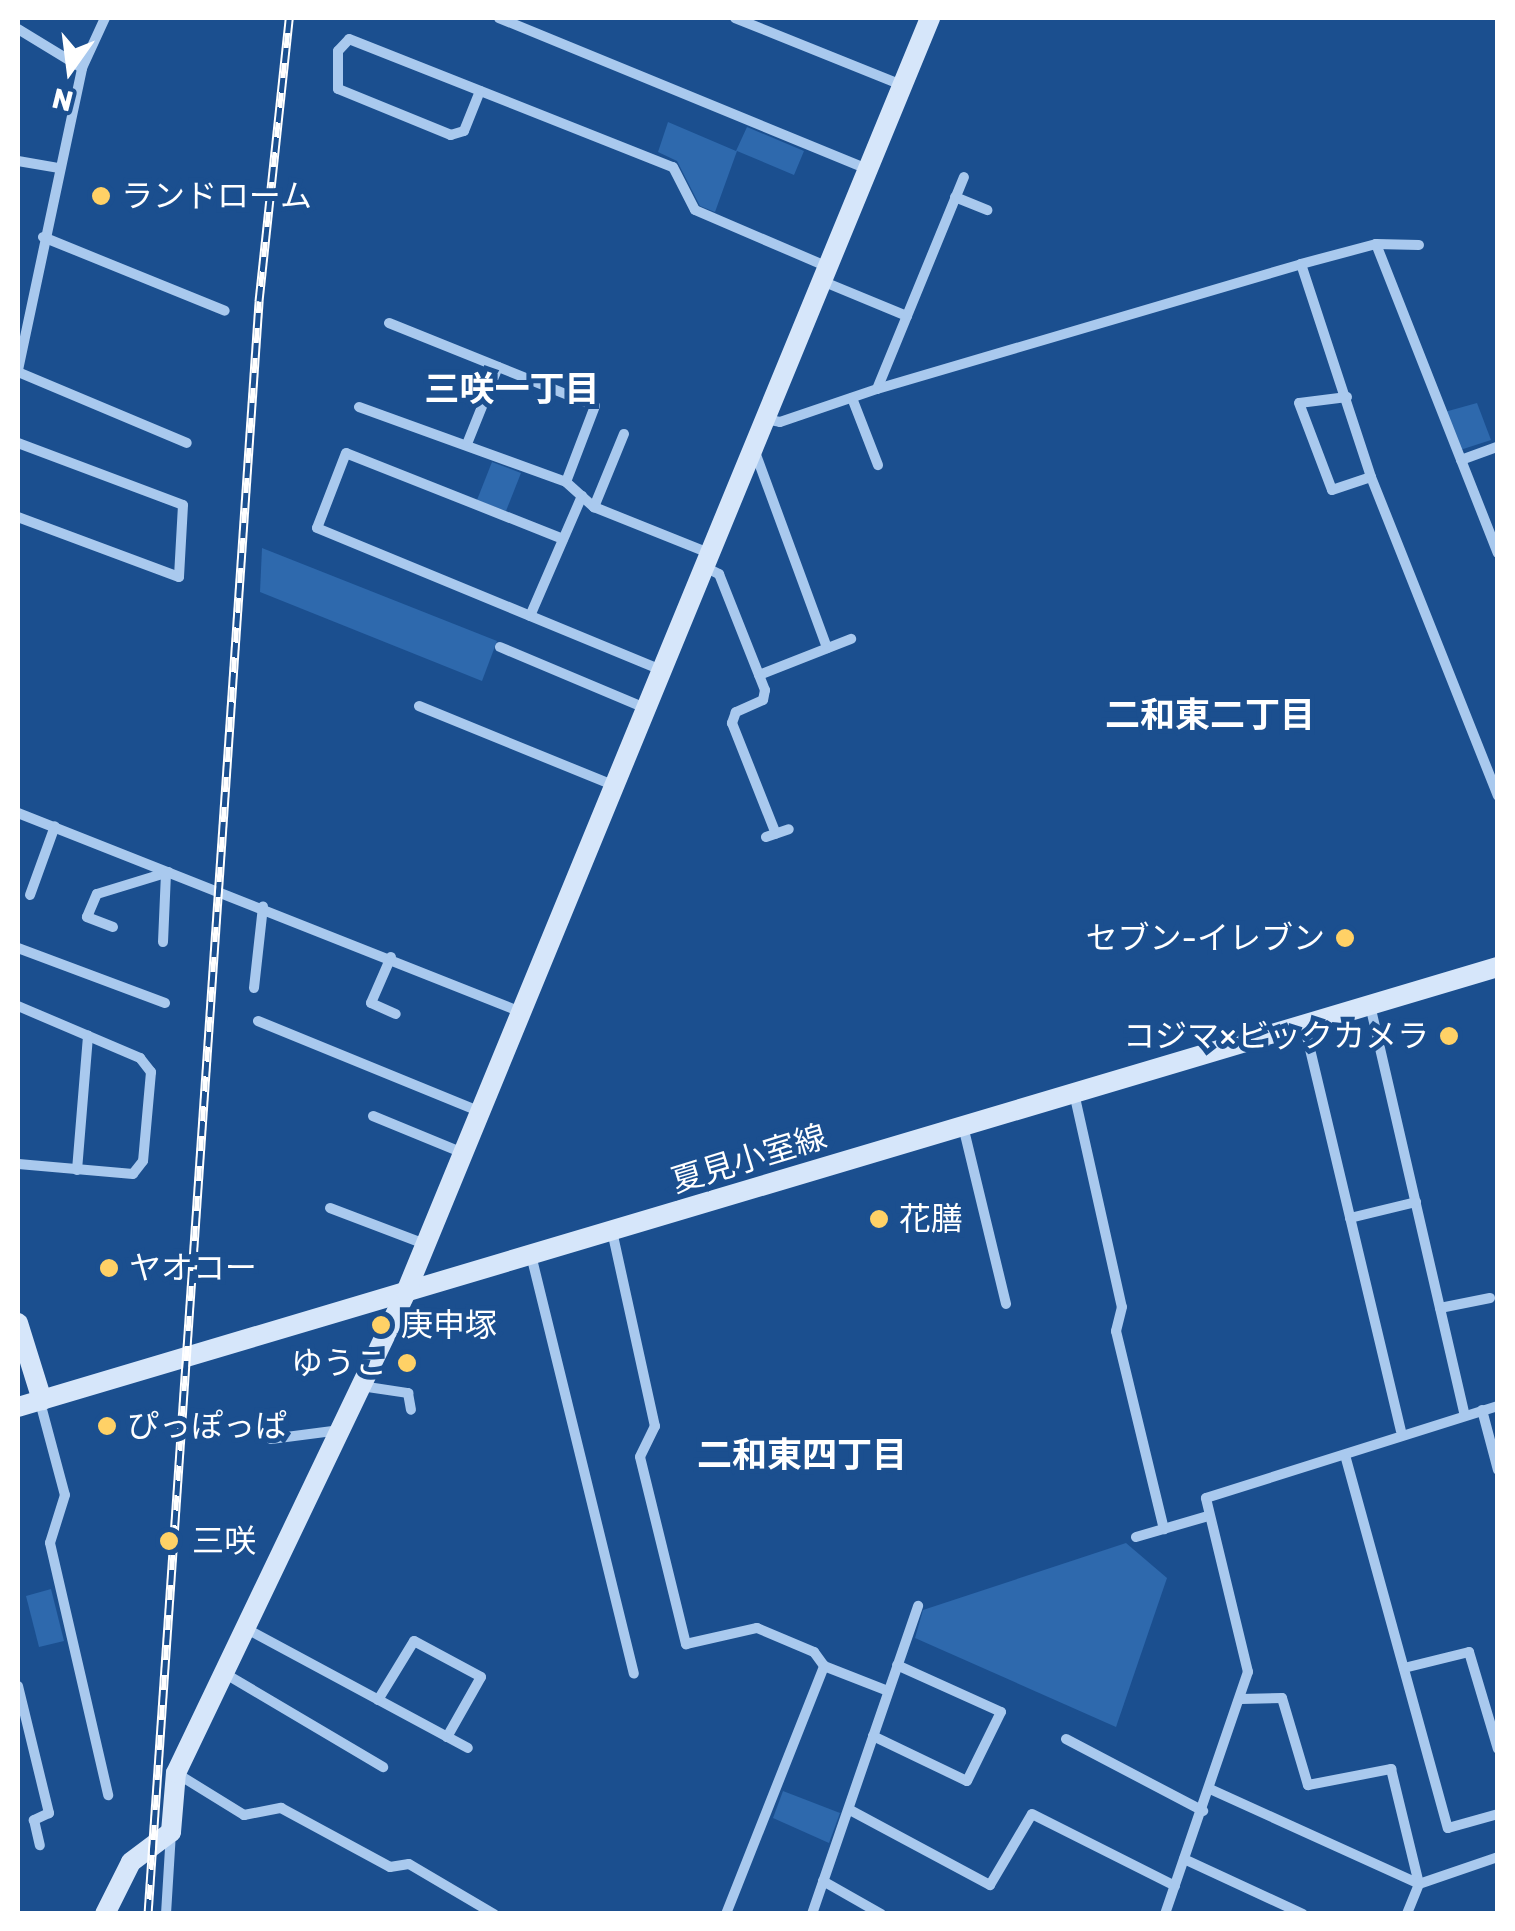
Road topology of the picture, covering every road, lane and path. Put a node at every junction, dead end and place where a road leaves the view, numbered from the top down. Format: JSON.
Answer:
{"nodes":[{"id":1,"x":104,"y":18,"type":"edge"},
{"id":2,"x":498,"y":18,"type":"edge"},
{"id":3,"x":734,"y":18,"type":"edge"},
{"id":4,"x":930,"y":18,"type":"edge"},
{"id":5,"x":18,"y":28,"type":"edge"},
{"id":6,"x":82,"y":68,"type":"junction"},
{"id":7,"x":902,"y":85,"type":"junction"},
{"id":8,"x":480,"y":91,"type":"junction"},
{"id":9,"x":18,"y":160,"type":"edge"},
{"id":10,"x":59,"y":168,"type":"junction"},
{"id":11,"x":868,"y":169,"type":"junction"},
{"id":12,"x":964,"y":176,"type":"dead end"},
{"id":13,"x":956,"y":198,"type":"junction"},
{"id":14,"x":988,"y":210,"type":"dead end"},
{"id":15,"x":43,"y":237,"type":"junction"},
{"id":16,"x":1376,"y":244,"type":"junction"},
{"id":17,"x":1419,"y":245,"type":"dead end"},
{"id":18,"x":1301,"y":264,"type":"junction"},
{"id":19,"x":825,"y":274,"type":"junction"},
{"id":20,"x":226,"y":310,"type":"dead end"},
{"id":21,"x":907,"y":316,"type":"junction"},
{"id":22,"x":22,"y":318,"type":"edge"},
{"id":23,"x":389,"y":323,"type":"dead end"},
{"id":24,"x":498,"y":367,"type":"junction"},
{"id":25,"x":18,"y":371,"type":"edge"},
{"id":26,"x":877,"y":390,"type":"junction"},
{"id":27,"x":1346,"y":397,"type":"junction"},
{"id":28,"x":852,"y":398,"type":"junction"},
{"id":29,"x":359,"y":407,"type":"dead end"},
{"id":30,"x":766,"y":418,"type":"junction"},
{"id":31,"x":624,"y":434,"type":"dead end"},
{"id":32,"x":188,"y":443,"type":"dead end"},
{"id":33,"x":18,"y":444,"type":"edge"},
{"id":34,"x":467,"y":444,"type":"junction"},
{"id":35,"x":1497,"y":447,"type":"edge"},
{"id":36,"x":754,"y":448,"type":"junction"},
{"id":37,"x":1461,"y":460,"type":"junction"},
{"id":38,"x":878,"y":466,"type":"dead end"},
{"id":39,"x":1371,"y":477,"type":"junction"},
{"id":40,"x":566,"y":482,"type":"junction"},
{"id":41,"x":582,"y":496,"type":"junction"},
{"id":42,"x":594,"y":508,"type":"junction"},
{"id":43,"x":18,"y":518,"type":"edge"},
{"id":44,"x":563,"y":539,"type":"junction"},
{"id":45,"x":1498,"y":553,"type":"edge"},
{"id":46,"x":707,"y":560,"type":"junction"},
{"id":47,"x":530,"y":616,"type":"junction"},
{"id":48,"x":851,"y":639,"type":"dead end"},
{"id":49,"x":500,"y":647,"type":"dead end"},
{"id":50,"x":827,"y":648,"type":"junction"},
{"id":51,"x":662,"y":670,"type":"junction"},
{"id":52,"x":759,"y":674,"type":"junction"},
{"id":53,"x":419,"y":706,"type":"dead end"},
{"id":54,"x":646,"y":708,"type":"junction"},
{"id":55,"x":614,"y":786,"type":"junction"},
{"id":56,"x":1498,"y":796,"type":"edge"},
{"id":57,"x":18,"y":813,"type":"edge"},
{"id":58,"x":54,"y":826,"type":"junction"},
{"id":59,"x":790,"y":830,"type":"dead end"},
{"id":60,"x":169,"y":872,"type":"junction"},
{"id":61,"x":30,"y":895,"type":"dead end"},
{"id":62,"x":263,"y":906,"type":"junction"},
{"id":63,"x":112,"y":927,"type":"dead end"},
{"id":64,"x":162,"y":942,"type":"dead end"},
{"id":65,"x":18,"y":948,"type":"edge"},
{"id":66,"x":391,"y":958,"type":"junction"},
{"id":67,"x":1498,"y":966,"type":"edge"},
{"id":68,"x":254,"y":988,"type":"dead end"},
{"id":69,"x":165,"y":1003,"type":"dead end"},
{"id":70,"x":1370,"y":1005,"type":"junction"},
{"id":71,"x":18,"y":1006,"type":"edge"},
{"id":72,"x":521,"y":1012,"type":"junction"},
{"id":73,"x":396,"y":1014,"type":"dead end"},
{"id":74,"x":258,"y":1021,"type":"dead end"},
{"id":75,"x":1304,"y":1024,"type":"junction"},
{"id":76,"x":88,"y":1035,"type":"junction"},
{"id":77,"x":1074,"y":1093,"type":"junction"},
{"id":78,"x":480,"y":1112,"type":"junction"},
{"id":79,"x":373,"y":1116,"type":"dead end"},
{"id":80,"x":963,"y":1126,"type":"junction"},
{"id":81,"x":463,"y":1153,"type":"junction"},
{"id":82,"x":18,"y":1164,"type":"edge"},
{"id":83,"x":77,"y":1170,"type":"junction"},
{"id":84,"x":1416,"y":1202,"type":"junction"},
{"id":85,"x":330,"y":1208,"type":"dead end"},
{"id":86,"x":1350,"y":1218,"type":"junction"},
{"id":87,"x":612,"y":1231,"type":"junction"},
{"id":88,"x":426,"y":1245,"type":"junction"},
{"id":89,"x":531,"y":1255,"type":"junction"},
{"id":90,"x":406,"y":1292,"type":"junction"},
{"id":91,"x":1490,"y":1298,"type":"dead end"},
{"id":92,"x":1006,"y":1304,"type":"dead end"},
{"id":93,"x":1440,"y":1308,"type":"junction"},
{"id":94,"x":18,"y":1322,"type":"edge"},
{"id":95,"x":361,"y":1386,"type":"junction"},
{"id":96,"x":41,"y":1400,"type":"junction"},
{"id":97,"x":1498,"y":1406,"type":"edge"},
{"id":98,"x":18,"y":1407,"type":"edge"},
{"id":99,"x":412,"y":1410,"type":"dead end"},
{"id":100,"x":1482,"y":1410,"type":"junction"},
{"id":101,"x":1465,"y":1415,"type":"junction"},
{"id":102,"x":340,"y":1430,"type":"junction"},
{"id":103,"x":1401,"y":1431,"type":"junction"},
{"id":104,"x":271,"y":1439,"type":"dead end"},
{"id":105,"x":1345,"y":1455,"type":"junction"},
{"id":106,"x":1498,"y":1470,"type":"edge"},
{"id":107,"x":1206,"y":1517,"type":"junction"},
{"id":108,"x":1164,"y":1529,"type":"junction"},
{"id":109,"x":1136,"y":1537,"type":"dead end"},
{"id":110,"x":918,"y":1606,"type":"dead end"},
{"id":111,"x":245,"y":1628,"type":"junction"},
{"id":112,"x":897,"y":1665,"type":"junction"},
{"id":113,"x":824,"y":1666,"type":"junction"},
{"id":114,"x":1404,"y":1668,"type":"junction"},
{"id":115,"x":224,"y":1673,"type":"junction"},
{"id":116,"x":634,"y":1673,"type":"dead end"},
{"id":117,"x":18,"y":1686,"type":"edge"},
{"id":118,"x":888,"y":1690,"type":"junction"},
{"id":119,"x":1241,"y":1698,"type":"junction"},
{"id":120,"x":378,"y":1700,"type":"junction"},
{"id":121,"x":874,"y":1736,"type":"junction"},
{"id":122,"x":447,"y":1737,"type":"junction"},
{"id":123,"x":1066,"y":1739,"type":"dead end"},
{"id":124,"x":468,"y":1748,"type":"dead end"},
{"id":125,"x":1498,"y":1749,"type":"edge"},
{"id":126,"x":383,"y":1767,"type":"dead end"},
{"id":127,"x":176,"y":1772,"type":"junction"},
{"id":128,"x":1210,"y":1789,"type":"junction"},
{"id":129,"x":108,"y":1795,"type":"dead end"},
{"id":130,"x":850,"y":1810,"type":"junction"},
{"id":131,"x":1202,"y":1811,"type":"junction"},
{"id":132,"x":1498,"y":1814,"type":"edge"},
{"id":133,"x":171,"y":1832,"type":"junction"},
{"id":134,"x":40,"y":1845,"type":"dead end"},
{"id":135,"x":1498,"y":1857,"type":"edge"},
{"id":136,"x":1184,"y":1859,"type":"junction"},
{"id":137,"x":823,"y":1881,"type":"junction"},
{"id":138,"x":1419,"y":1884,"type":"junction"},
{"id":139,"x":1175,"y":1886,"type":"junction"},
{"id":140,"x":106,"y":1914,"type":"edge"},
{"id":141,"x":166,"y":1914,"type":"edge"},
{"id":142,"x":494,"y":1914,"type":"edge"},
{"id":143,"x":726,"y":1914,"type":"edge"},
{"id":144,"x":812,"y":1914,"type":"edge"},
{"id":145,"x":881,"y":1914,"type":"edge"},
{"id":146,"x":1165,"y":1914,"type":"edge"},
{"id":147,"x":1303,"y":1914,"type":"edge"},
{"id":148,"x":1407,"y":1914,"type":"edge"}],
"edges":[{"from":1,"to":6,"type":"street"},
{"from":2,"to":11,"type":"street"},
{"from":3,"to":7,"type":"street"},
{"from":4,"to":7,"type":"street"},
{"from":5,"to":6,"type":"street"},
{"from":6,"to":10,"type":"street"},
{"from":7,"to":11,"type":"street"},
{"from":8,"to":8,"type":"street"},
{"from":8,"to":19,"type":"street"},
{"from":9,"to":10,"type":"street"},
{"from":10,"to":15,"type":"street"},
{"from":11,"to":19,"type":"street"},
{"from":12,"to":13,"type":"street"},
{"from":13,"to":14,"type":"street"},
{"from":13,"to":21,"type":"street"},
{"from":15,"to":20,"type":"street"},
{"from":15,"to":22,"type":"street"},
{"from":16,"to":17,"type":"street"},
{"from":16,"to":18,"type":"street"},
{"from":16,"to":37,"type":"street"},
{"from":18,"to":26,"type":"street"},
{"from":18,"to":27,"type":"street"},
{"from":19,"to":21,"type":"street"},
{"from":19,"to":30,"type":"street"},
{"from":21,"to":26,"type":"street"},
{"from":22,"to":25,"type":"street"},
{"from":23,"to":24,"type":"street"},
{"from":24,"to":34,"type":"street"},
{"from":24,"to":40,"type":"street"},
{"from":25,"to":32,"type":"street"},
{"from":26,"to":28,"type":"street"},
{"from":27,"to":39,"type":"street"},
{"from":27,"to":39,"type":"street"},
{"from":28,"to":30,"type":"street"},
{"from":28,"to":38,"type":"street"},
{"from":29,"to":34,"type":"street"},
{"from":30,"to":36,"type":"street"},
{"from":31,"to":42,"type":"street"},
{"from":33,"to":43,"type":"street"},
{"from":34,"to":40,"type":"street"},
{"from":35,"to":37,"type":"street"},
{"from":36,"to":46,"type":"street"},
{"from":36,"to":50,"type":"street"},
{"from":37,"to":45,"type":"street"},
{"from":39,"to":56,"type":"street"},
{"from":40,"to":41,"type":"street"},
{"from":41,"to":42,"type":"street"},
{"from":41,"to":44,"type":"street"},
{"from":42,"to":46,"type":"street"},
{"from":44,"to":47,"type":"street"},
{"from":44,"to":47,"type":"street"},
{"from":46,"to":51,"type":"street"},
{"from":46,"to":52,"type":"street"},
{"from":47,"to":51,"type":"street"},
{"from":48,"to":50,"type":"street"},
{"from":49,"to":54,"type":"street"},
{"from":50,"to":52,"type":"street"},
{"from":51,"to":54,"type":"street"},
{"from":52,"to":59,"type":"street"},
{"from":53,"to":55,"type":"street"},
{"from":54,"to":55,"type":"street"},
{"from":55,"to":72,"type":"street"},
{"from":57,"to":58,"type":"street"},
{"from":58,"to":60,"type":"street"},
{"from":58,"to":61,"type":"street"},
{"from":60,"to":62,"type":"street"},
{"from":60,"to":63,"type":"street"},
{"from":60,"to":64,"type":"street"},
{"from":62,"to":66,"type":"street"},
{"from":62,"to":68,"type":"street"},
{"from":65,"to":69,"type":"street"},
{"from":66,"to":72,"type":"street"},
{"from":66,"to":73,"type":"street"},
{"from":67,"to":70,"type":"street","name":"夏見小室線"},
{"from":70,"to":75,"type":"street","name":"夏見小室線"},
{"from":70,"to":84,"type":"street"},
{"from":71,"to":76,"type":"street"},
{"from":72,"to":78,"type":"street"},
{"from":74,"to":78,"type":"street"},
{"from":75,"to":77,"type":"street","name":"夏見小室線"},
{"from":75,"to":86,"type":"street"},
{"from":76,"to":83,"type":"street"},
{"from":76,"to":83,"type":"street"},
{"from":77,"to":80,"type":"street","name":"夏見小室線"},
{"from":77,"to":108,"type":"street"},
{"from":78,"to":81,"type":"street"},
{"from":79,"to":81,"type":"street"},
{"from":80,"to":87,"type":"street","name":"夏見小室線"},
{"from":80,"to":92,"type":"street"},
{"from":81,"to":88,"type":"street"},
{"from":82,"to":83,"type":"street"},
{"from":84,"to":86,"type":"street"},
{"from":84,"to":93,"type":"street"},
{"from":85,"to":88,"type":"street"},
{"from":86,"to":103,"type":"street"},
{"from":87,"to":89,"type":"street","name":"夏見小室線"},
{"from":87,"to":113,"type":"street"},
{"from":88,"to":90,"type":"street"},
{"from":89,"to":90,"type":"street","name":"夏見小室線"},
{"from":89,"to":116,"type":"street"},
{"from":90,"to":95,"type":"street"},
{"from":90,"to":96,"type":"street","name":"夏見小室線"},
{"from":91,"to":93,"type":"street"},
{"from":93,"to":101,"type":"street"},
{"from":94,"to":96,"type":"street"},
{"from":95,"to":99,"type":"street"},
{"from":95,"to":102,"type":"street"},
{"from":96,"to":98,"type":"street","name":"夏見小室線"},
{"from":96,"to":129,"type":"street"},
{"from":97,"to":100,"type":"street"},
{"from":100,"to":101,"type":"street"},
{"from":100,"to":106,"type":"street"},
{"from":101,"to":103,"type":"street"},
{"from":102,"to":104,"type":"street"},
{"from":102,"to":111,"type":"street"},
{"from":103,"to":105,"type":"street"},
{"from":105,"to":107,"type":"street"},
{"from":105,"to":114,"type":"street"},
{"from":107,"to":108,"type":"street"},
{"from":107,"to":119,"type":"street"},
{"from":108,"to":109,"type":"street"},
{"from":110,"to":112,"type":"street"},
{"from":111,"to":115,"type":"street"},
{"from":111,"to":120,"type":"street"},
{"from":112,"to":118,"type":"street"},
{"from":112,"to":121,"type":"street"},
{"from":113,"to":118,"type":"street"},
{"from":113,"to":143,"type":"street"},
{"from":114,"to":125,"type":"street"},
{"from":114,"to":132,"type":"street"},
{"from":115,"to":126,"type":"street"},
{"from":115,"to":127,"type":"street"},
{"from":117,"to":134,"type":"street"},
{"from":118,"to":121,"type":"street"},
{"from":119,"to":128,"type":"street"},
{"from":119,"to":138,"type":"street"},
{"from":120,"to":122,"type":"street"},
{"from":120,"to":122,"type":"street"},
{"from":121,"to":130,"type":"street"},
{"from":122,"to":124,"type":"street"},
{"from":123,"to":131,"type":"street"},
{"from":127,"to":133,"type":"street"},
{"from":127,"to":142,"type":"street"},
{"from":128,"to":131,"type":"street"},
{"from":128,"to":138,"type":"street"},
{"from":130,"to":137,"type":"street"},
{"from":130,"to":139,"type":"street"},
{"from":131,"to":136,"type":"street"},
{"from":133,"to":140,"type":"street"},
{"from":133,"to":141,"type":"street"},
{"from":135,"to":138,"type":"street"},
{"from":136,"to":139,"type":"street"},
{"from":136,"to":147,"type":"street"},
{"from":137,"to":144,"type":"street"},
{"from":137,"to":145,"type":"street"},
{"from":138,"to":148,"type":"street"},
{"from":139,"to":146,"type":"street"}]}
